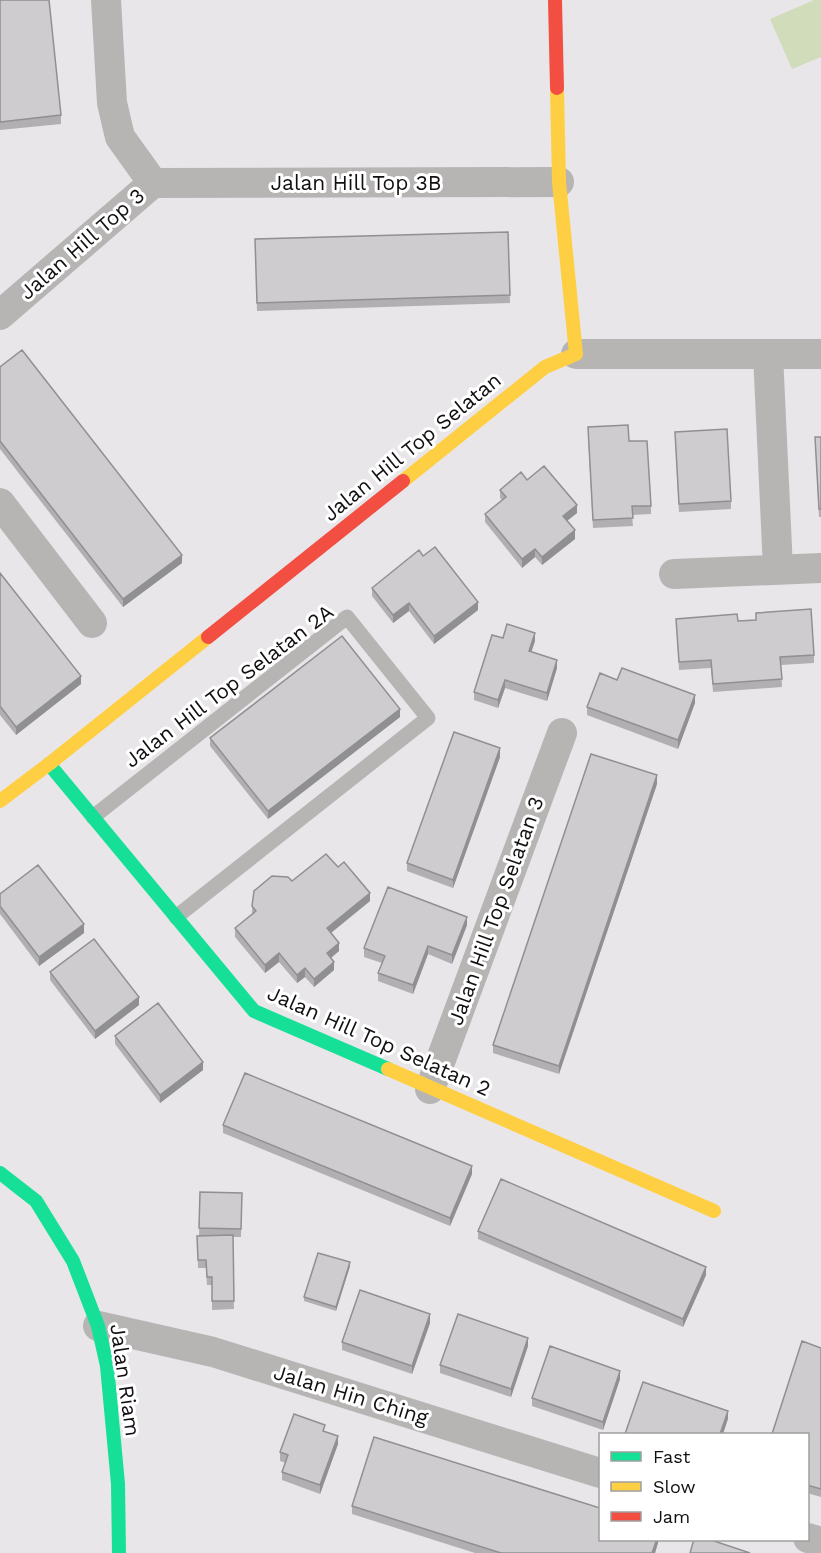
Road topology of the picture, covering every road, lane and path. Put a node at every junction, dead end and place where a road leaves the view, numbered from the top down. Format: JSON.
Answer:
{"nodes":[{"id":1,"x":106,"y":0,"type":"edge"},
{"id":2,"x":555,"y":0,"type":"edge"},
{"id":3,"x":559,"y":182,"type":"junction"},
{"id":4,"x":153,"y":183,"type":"junction"},
{"id":5,"x":0,"y":315,"type":"edge"},
{"id":6,"x":576,"y":354,"type":"junction"},
{"id":7,"x":768,"y":354,"type":"junction"},
{"id":8,"x":821,"y":354,"type":"edge"},
{"id":9,"x":0,"y":503,"type":"edge"},
{"id":10,"x":821,"y":568,"type":"edge"},
{"id":11,"x":778,"y":569,"type":"junction"},
{"id":12,"x":674,"y":574,"type":"dead end"},
{"id":13,"x":92,"y":623,"type":"dead end"},
{"id":14,"x":562,"y":733,"type":"dead end"},
{"id":15,"x":49,"y":764,"type":"junction"},
{"id":16,"x":0,"y":801,"type":"edge"},
{"id":17,"x":93,"y":817,"type":"junction"},
{"id":18,"x":176,"y":917,"type":"junction"},
{"id":19,"x":430,"y":1089,"type":"junction"},
{"id":20,"x":0,"y":1173,"type":"edge"},
{"id":21,"x":714,"y":1211,"type":"dead end"},
{"id":22,"x":98,"y":1326,"type":"junction"},
{"id":23,"x":599,"y":1473,"type":"edge"},
{"id":24,"x":119,"y":1553,"type":"edge"}],
"edges":[{"from":1,"to":4,"type":"street","name":"Jalan Hill Top 3"},
{"from":2,"to":3,"type":"street"},
{"from":3,"to":4,"type":"street","name":"Jalan Hill Top 3B"},
{"from":3,"to":6,"type":"street"},
{"from":4,"to":5,"type":"street","name":"Jalan Hill Top 3"},
{"from":6,"to":7,"type":"street"},
{"from":6,"to":15,"type":"street","name":"Jalan Hill Top Selatan"},
{"from":7,"to":8,"type":"street"},
{"from":7,"to":11,"type":"street"},
{"from":9,"to":13,"type":"street"},
{"from":10,"to":11,"type":"street"},
{"from":11,"to":12,"type":"street"},
{"from":14,"to":19,"type":"street","name":"Jalan Hill Top Selatan 3"},
{"from":15,"to":16,"type":"street","name":"Jalan Hill Top Selatan"},
{"from":15,"to":17,"type":"street","name":"Jalan Hill Top Selatan 2"},
{"from":17,"to":18,"type":"street","name":"Jalan Hill Top Selatan 2"},
{"from":17,"to":18,"type":"lane","name":"Jalan Hill Top Selatan 2A"},
{"from":18,"to":19,"type":"street","name":"Jalan Hill Top Selatan 2"},
{"from":19,"to":21,"type":"street","name":"Jalan Hill Top Selatan 2"},
{"from":20,"to":22,"type":"street","name":"Jalan Riam"},
{"from":22,"to":23,"type":"street","name":"Jalan Hin Ching"},
{"from":22,"to":24,"type":"street","name":"Jalan Riam"}]}
